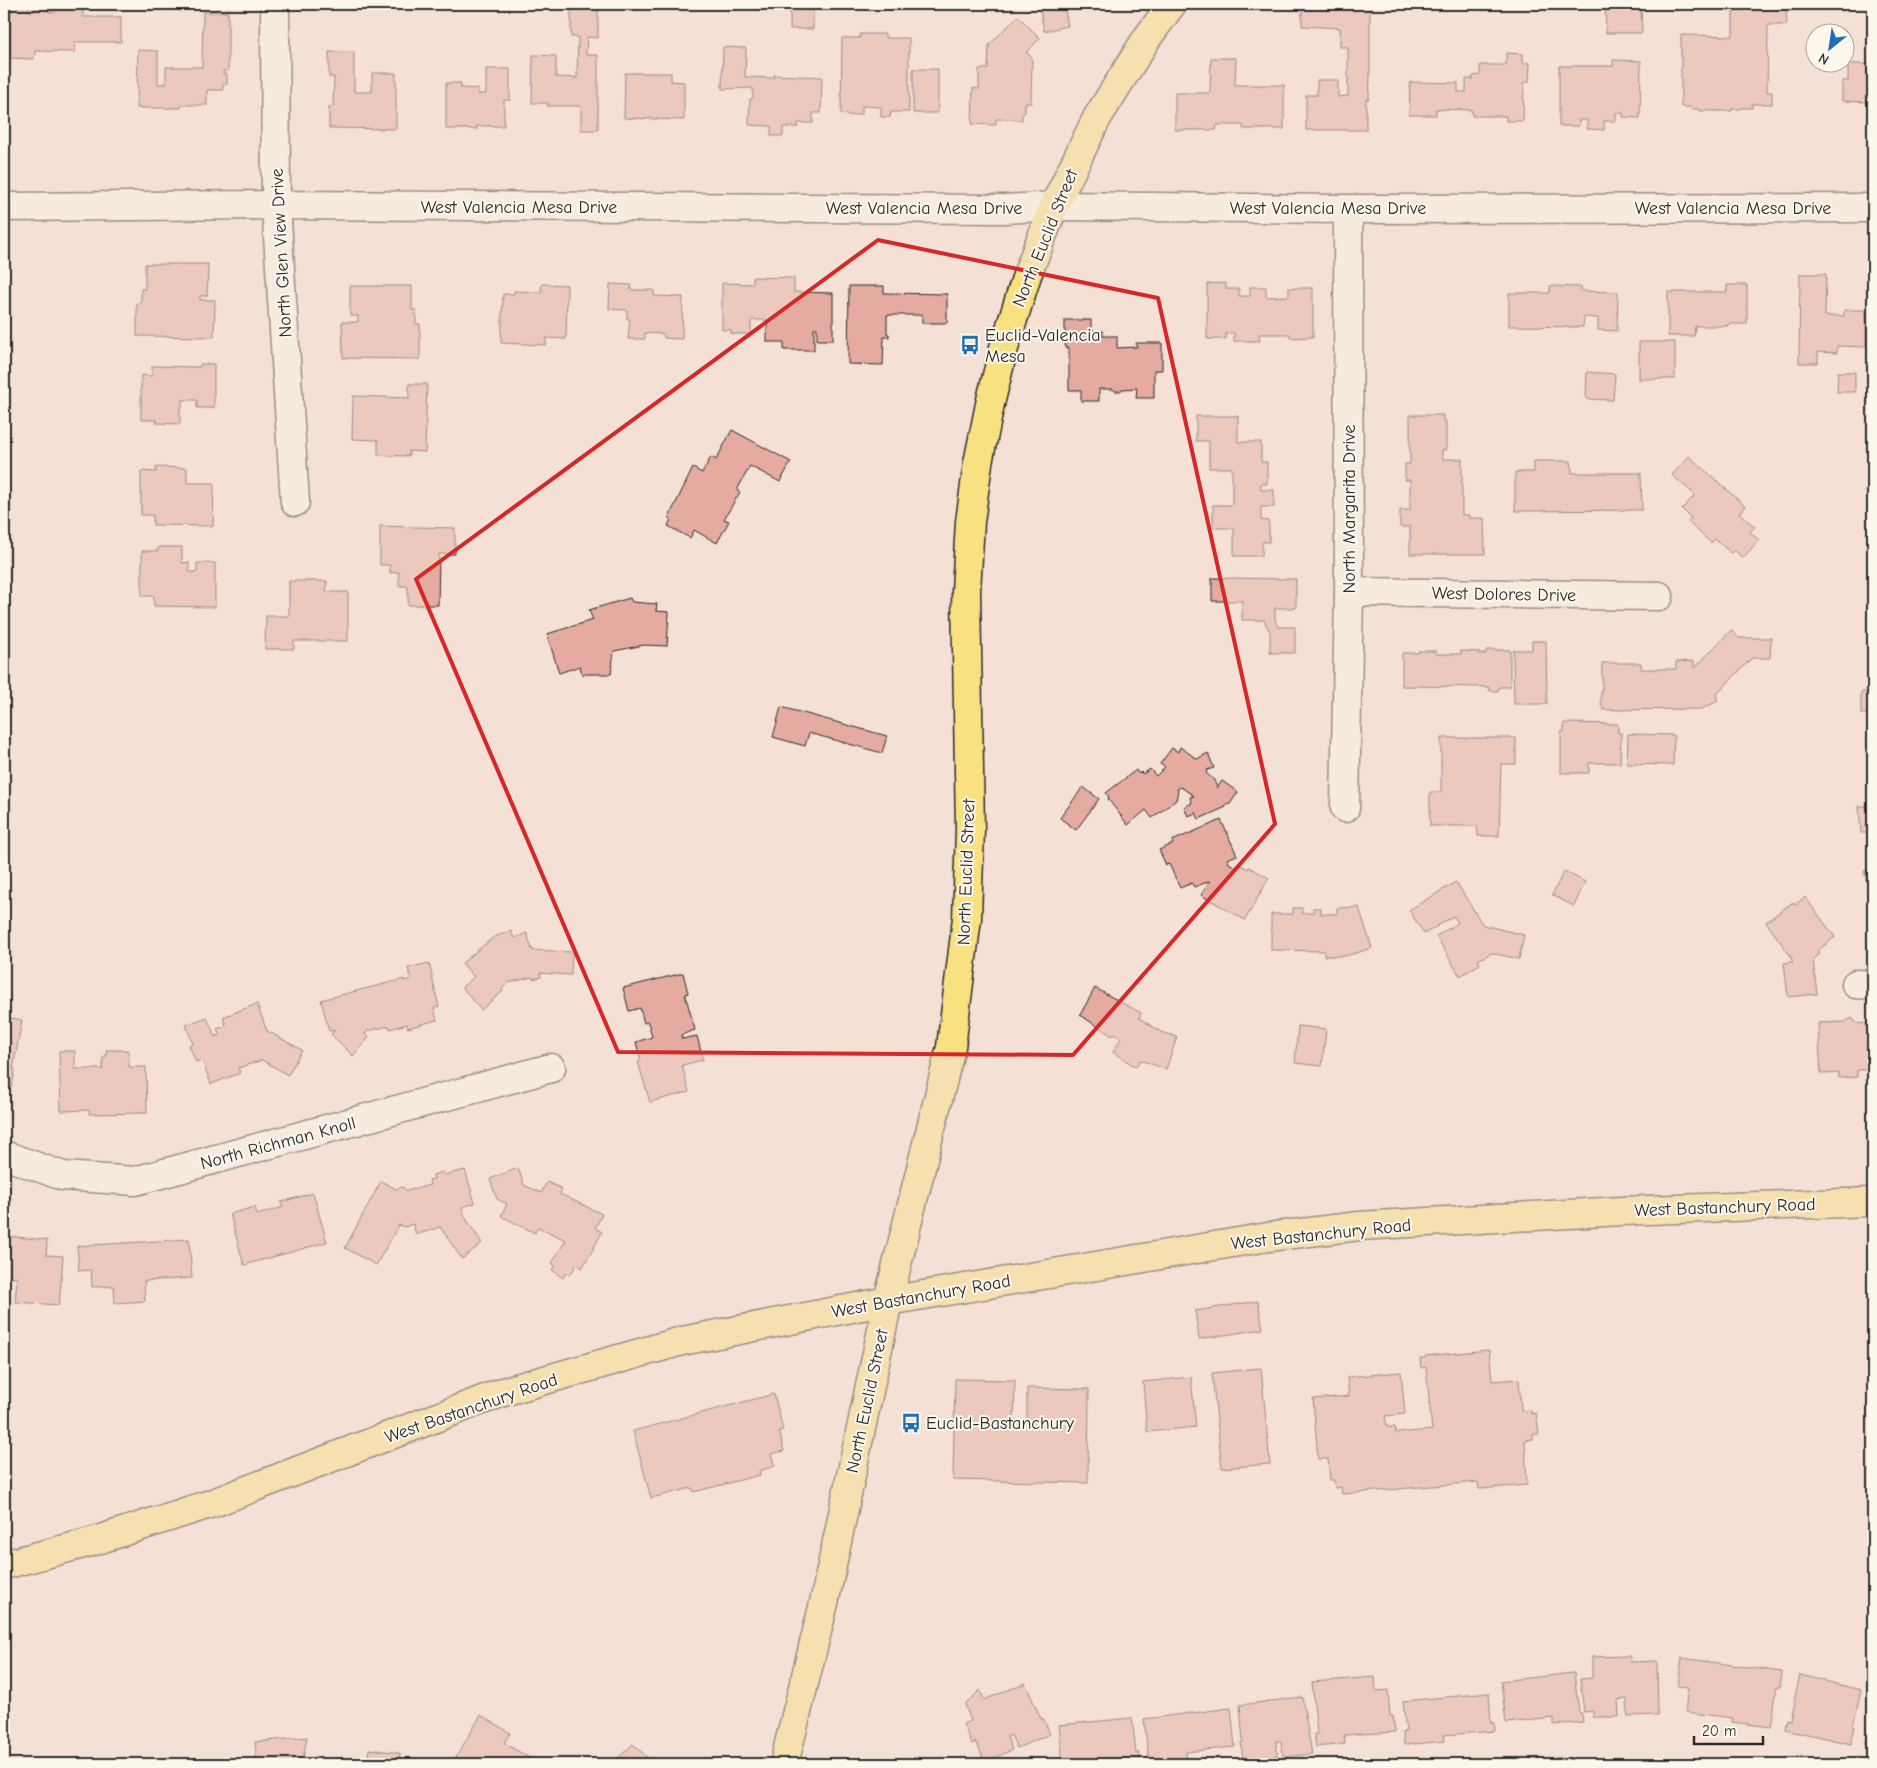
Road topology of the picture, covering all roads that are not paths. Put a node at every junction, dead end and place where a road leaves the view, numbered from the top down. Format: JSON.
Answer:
{"nodes":[{"id":1,"x":275,"y":4,"type":"edge"},
{"id":2,"x":1172,"y":4,"type":"edge"},
{"id":3,"x":276,"y":205,"type":"junction"},
{"id":4,"x":1054,"y":206,"type":"junction"},
{"id":5,"x":4,"y":207,"type":"edge"},
{"id":6,"x":1873,"y":208,"type":"edge"},
{"id":7,"x":1348,"y":209,"type":"junction"},
{"id":8,"x":295,"y":502,"type":"dead end"},
{"id":9,"x":1349,"y":592,"type":"junction"},
{"id":10,"x":1659,"y":596,"type":"dead end"},
{"id":11,"x":1345,"y":808,"type":"dead end"},
{"id":12,"x":551,"y":1068,"type":"dead end"},
{"id":13,"x":4,"y":1156,"type":"edge"},
{"id":14,"x":1873,"y":1202,"type":"edge"},
{"id":15,"x":888,"y":1301,"type":"junction"},
{"id":16,"x":4,"y":1565,"type":"edge"},
{"id":17,"x":784,"y":1764,"type":"edge"}],
"edges":[{"from":1,"to":3,"type":"street","name":"North Glen View Drive"},
{"from":2,"to":4,"type":"main road","name":"North Euclid Street"},
{"from":3,"to":4,"type":"street","name":"West Valencia Mesa Drive"},
{"from":3,"to":5,"type":"street","name":"West Valencia Mesa Drive"},
{"from":3,"to":8,"type":"street","name":"North Glen View Drive"},
{"from":4,"to":7,"type":"street","name":"West Valencia Mesa Drive"},
{"from":4,"to":15,"type":"main road","name":"North Euclid Street"},
{"from":6,"to":7,"type":"street","name":"West Valencia Mesa Drive"},
{"from":7,"to":9,"type":"street","name":"North Margarita Drive"},
{"from":9,"to":10,"type":"street","name":"West Dolores Drive"},
{"from":9,"to":11,"type":"street","name":"North Margarita Drive"},
{"from":12,"to":13,"type":"street","name":"North Richman Knoll"},
{"from":14,"to":15,"type":"main road","name":"West Bastanchury Road"},
{"from":15,"to":16,"type":"main road","name":"West Bastanchury Road"},
{"from":15,"to":17,"type":"main road","name":"North Euclid Street"}]}
